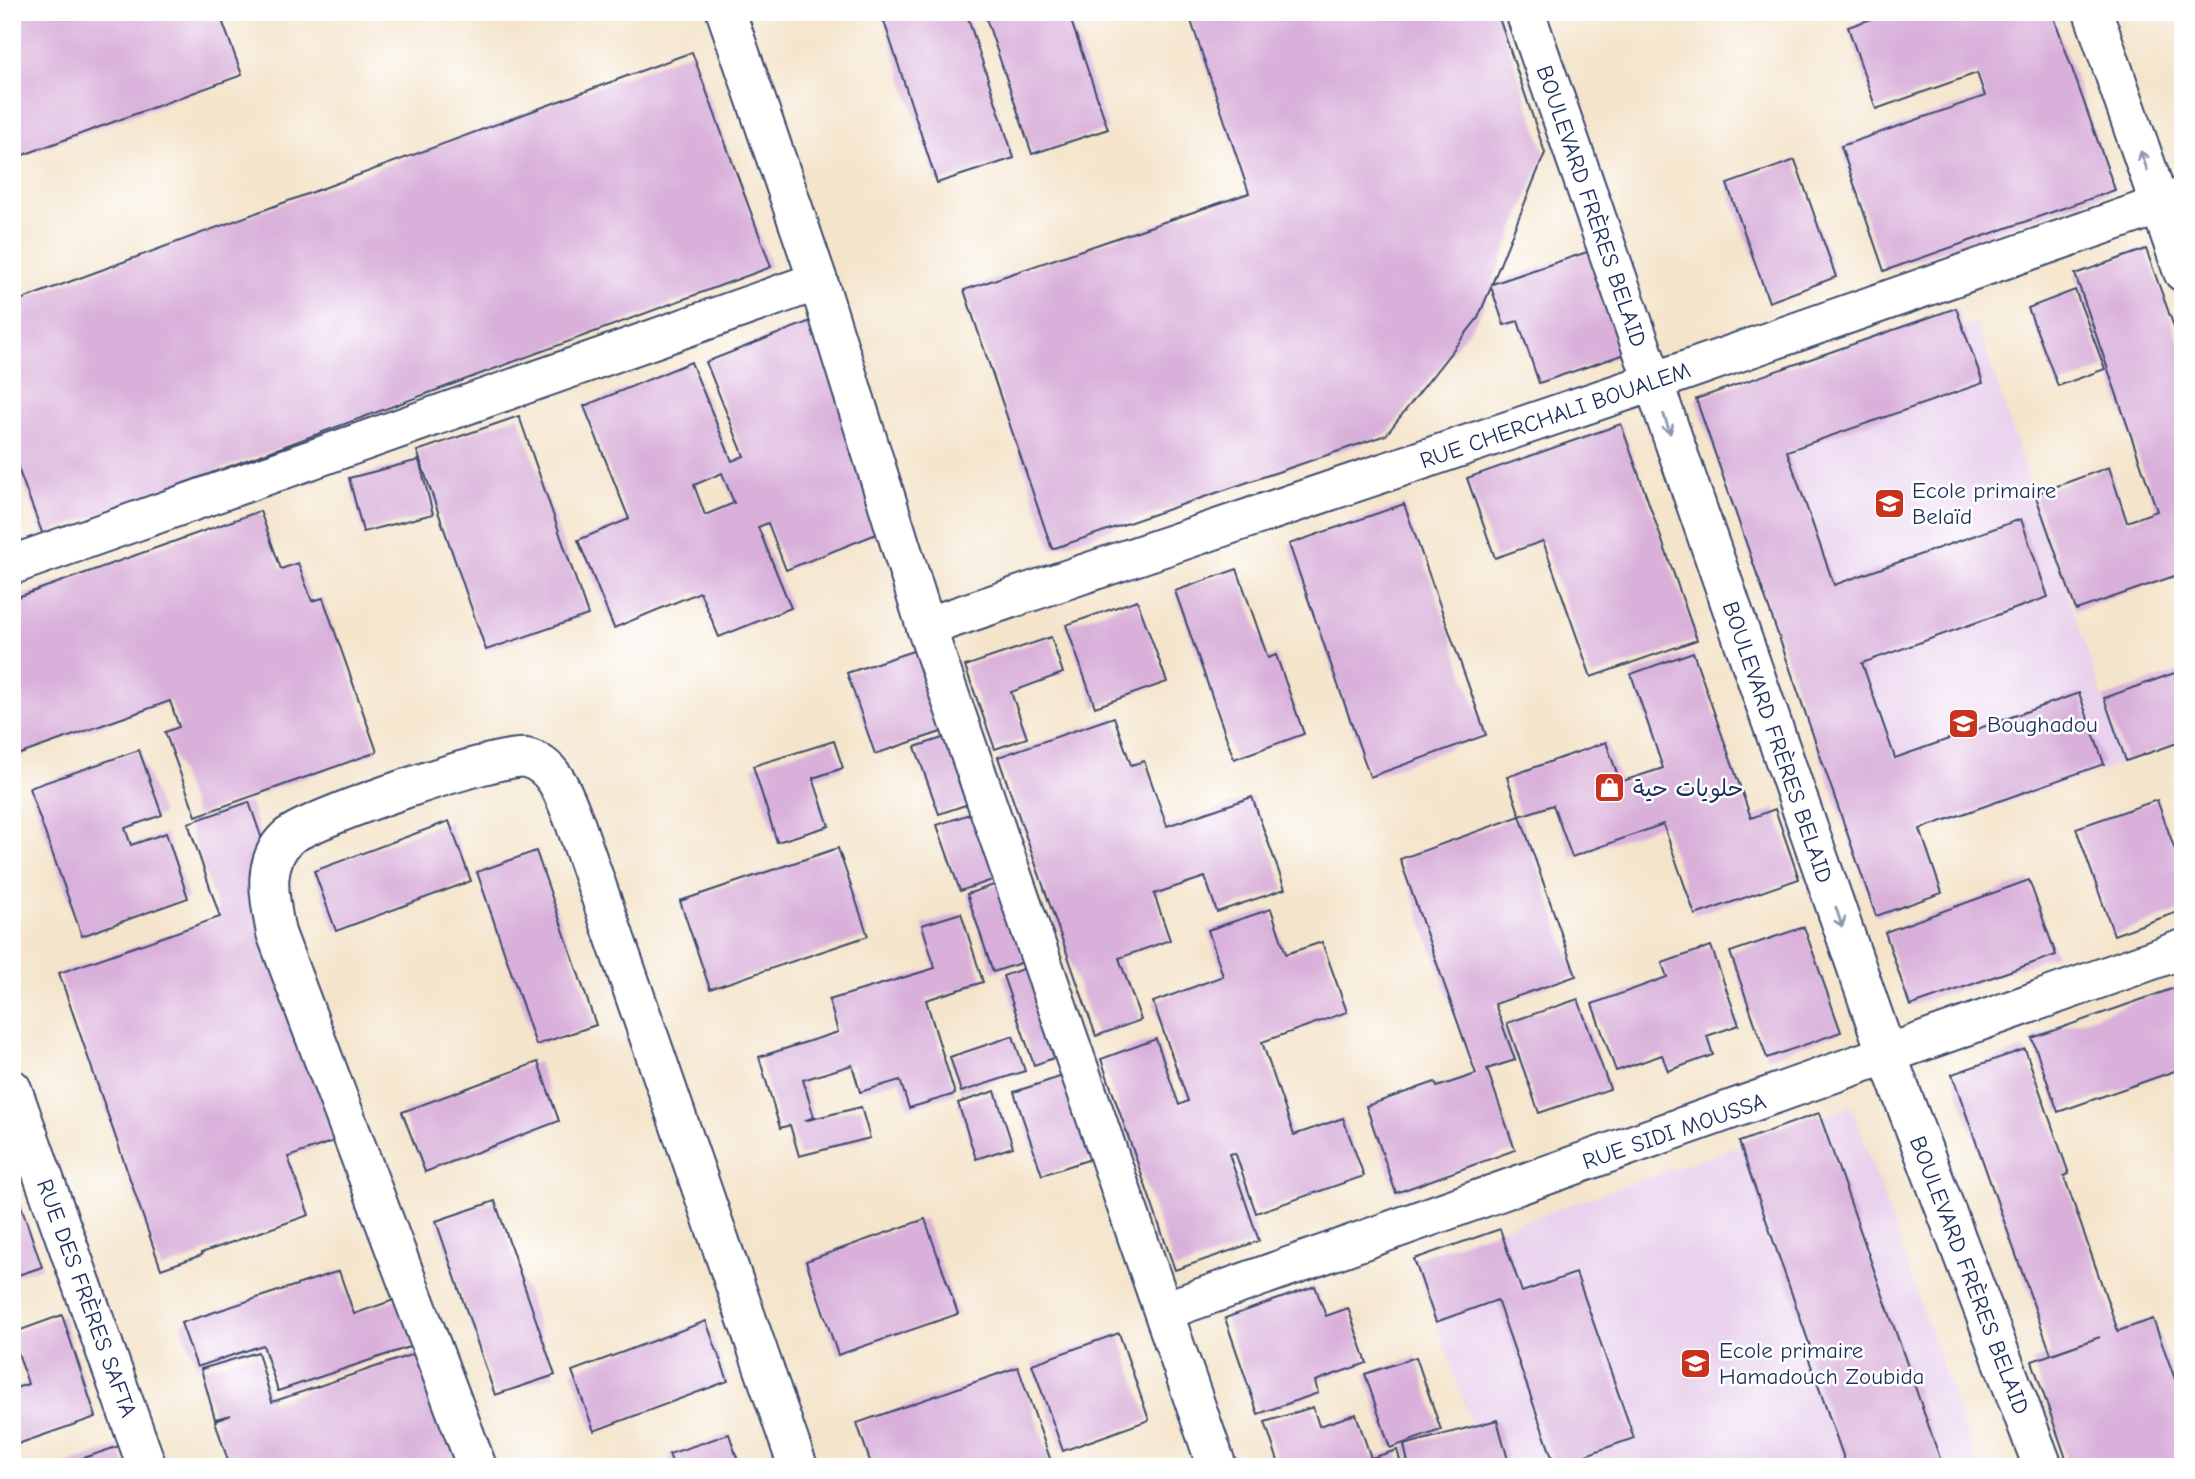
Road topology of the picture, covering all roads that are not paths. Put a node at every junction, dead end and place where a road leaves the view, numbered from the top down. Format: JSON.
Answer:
{"nodes":[{"id":1,"x":726,"y":12,"type":"edge"},
{"id":2,"x":1525,"y":12,"type":"edge"},
{"id":3,"x":2093,"y":12,"type":"edge"},
{"id":4,"x":2171,"y":201,"type":"edge"},
{"id":5,"x":2183,"y":272,"type":"edge"},
{"id":6,"x":818,"y":281,"type":"junction"},
{"id":7,"x":1653,"y":382,"type":"junction"},
{"id":8,"x":12,"y":565,"type":"edge"},
{"id":9,"x":926,"y":627,"type":"junction"},
{"id":10,"x":2183,"y":949,"type":"edge"},
{"id":11,"x":1887,"y":1055,"type":"junction"},
{"id":12,"x":12,"y":1089,"type":"edge"},
{"id":13,"x":1164,"y":1311,"type":"junction"},
{"id":14,"x":147,"y":1467,"type":"edge"},
{"id":15,"x":477,"y":1467,"type":"edge"},
{"id":16,"x":799,"y":1467,"type":"edge"},
{"id":17,"x":1217,"y":1467,"type":"edge"},
{"id":18,"x":2043,"y":1467,"type":"edge"}],
"edges":[{"from":1,"to":6,"type":"street"},
{"from":2,"to":7,"type":"street","name":"BOULEVARD FRÈRES BELAID"},
{"from":4,"to":3,"type":"street","one_way":true},
{"from":4,"to":5,"type":"street"},
{"from":4,"to":7,"type":"street","name":"RUE CHERCHALI BOUALEM"},
{"from":6,"to":8,"type":"street"},
{"from":6,"to":9,"type":"street"},
{"from":7,"to":9,"type":"street","name":"RUE CHERCHALI BOUALEM"},
{"from":7,"to":11,"type":"street","name":"BOULEVARD FRÈRES BELAID","one_way":true},
{"from":9,"to":13,"type":"street"},
{"from":10,"to":11,"type":"street","name":"RUE SIDI MOUSSA"},
{"from":11,"to":13,"type":"street","name":"RUE SIDI MOUSSA"},
{"from":11,"to":18,"type":"street","name":"BOULEVARD FRÈRES BELAID"},
{"from":12,"to":14,"type":"street","name":"RUE DES FRÈRES SAFTA"},
{"from":13,"to":17,"type":"street"},
{"from":15,"to":16,"type":"street"}]}
